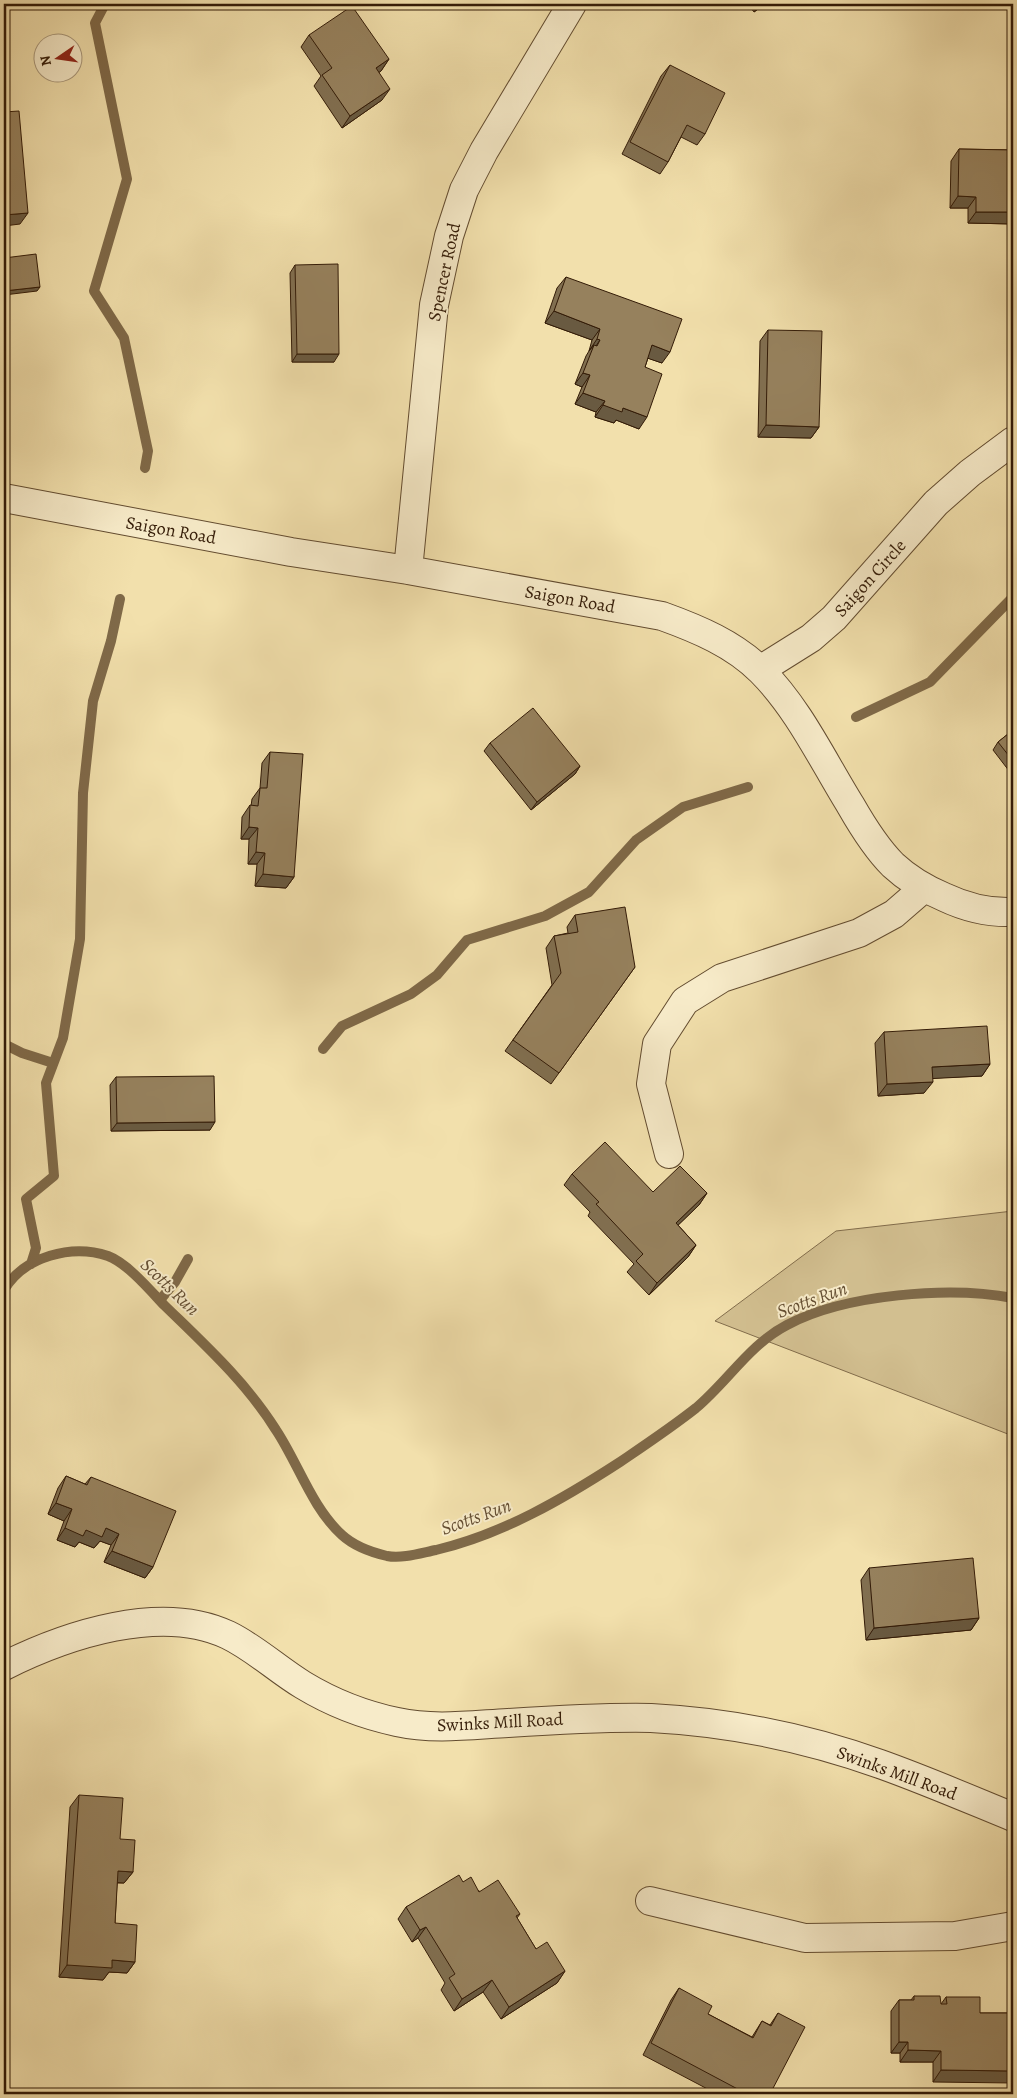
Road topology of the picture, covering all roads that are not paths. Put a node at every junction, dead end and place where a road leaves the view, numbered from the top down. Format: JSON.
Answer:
{"nodes":[{"id":1,"x":572,"y":4,"type":"edge"},
{"id":2,"x":1013,"y":441,"type":"edge"},
{"id":3,"x":4,"y":498,"type":"edge"},
{"id":4,"x":408,"y":570,"type":"junction"},
{"id":5,"x":760,"y":670,"type":"junction"},
{"id":6,"x":924,"y":888,"type":"junction"},
{"id":7,"x":1013,"y":912,"type":"edge"},
{"id":8,"x":669,"y":1154,"type":"dead end"},
{"id":9,"x":4,"y":1666,"type":"edge"},
{"id":10,"x":1013,"y":1817,"type":"edge"},
{"id":11,"x":650,"y":1901,"type":"dead end"},
{"id":12,"x":1013,"y":1926,"type":"edge"}],
"edges":[{"from":1,"to":4,"type":"street","name":"Spencer Road"},
{"from":2,"to":5,"type":"street","name":"Saigon Circle"},
{"from":3,"to":4,"type":"street","name":"Saigon Road"},
{"from":4,"to":5,"type":"street","name":"Saigon Road"},
{"from":5,"to":6,"type":"street","name":"Saigon Road"},
{"from":6,"to":7,"type":"street","name":"Saigon Road"},
{"from":6,"to":8,"type":"street"},
{"from":9,"to":10,"type":"street","name":"Swinks Mill Road"},
{"from":11,"to":12,"type":"street"}]}
